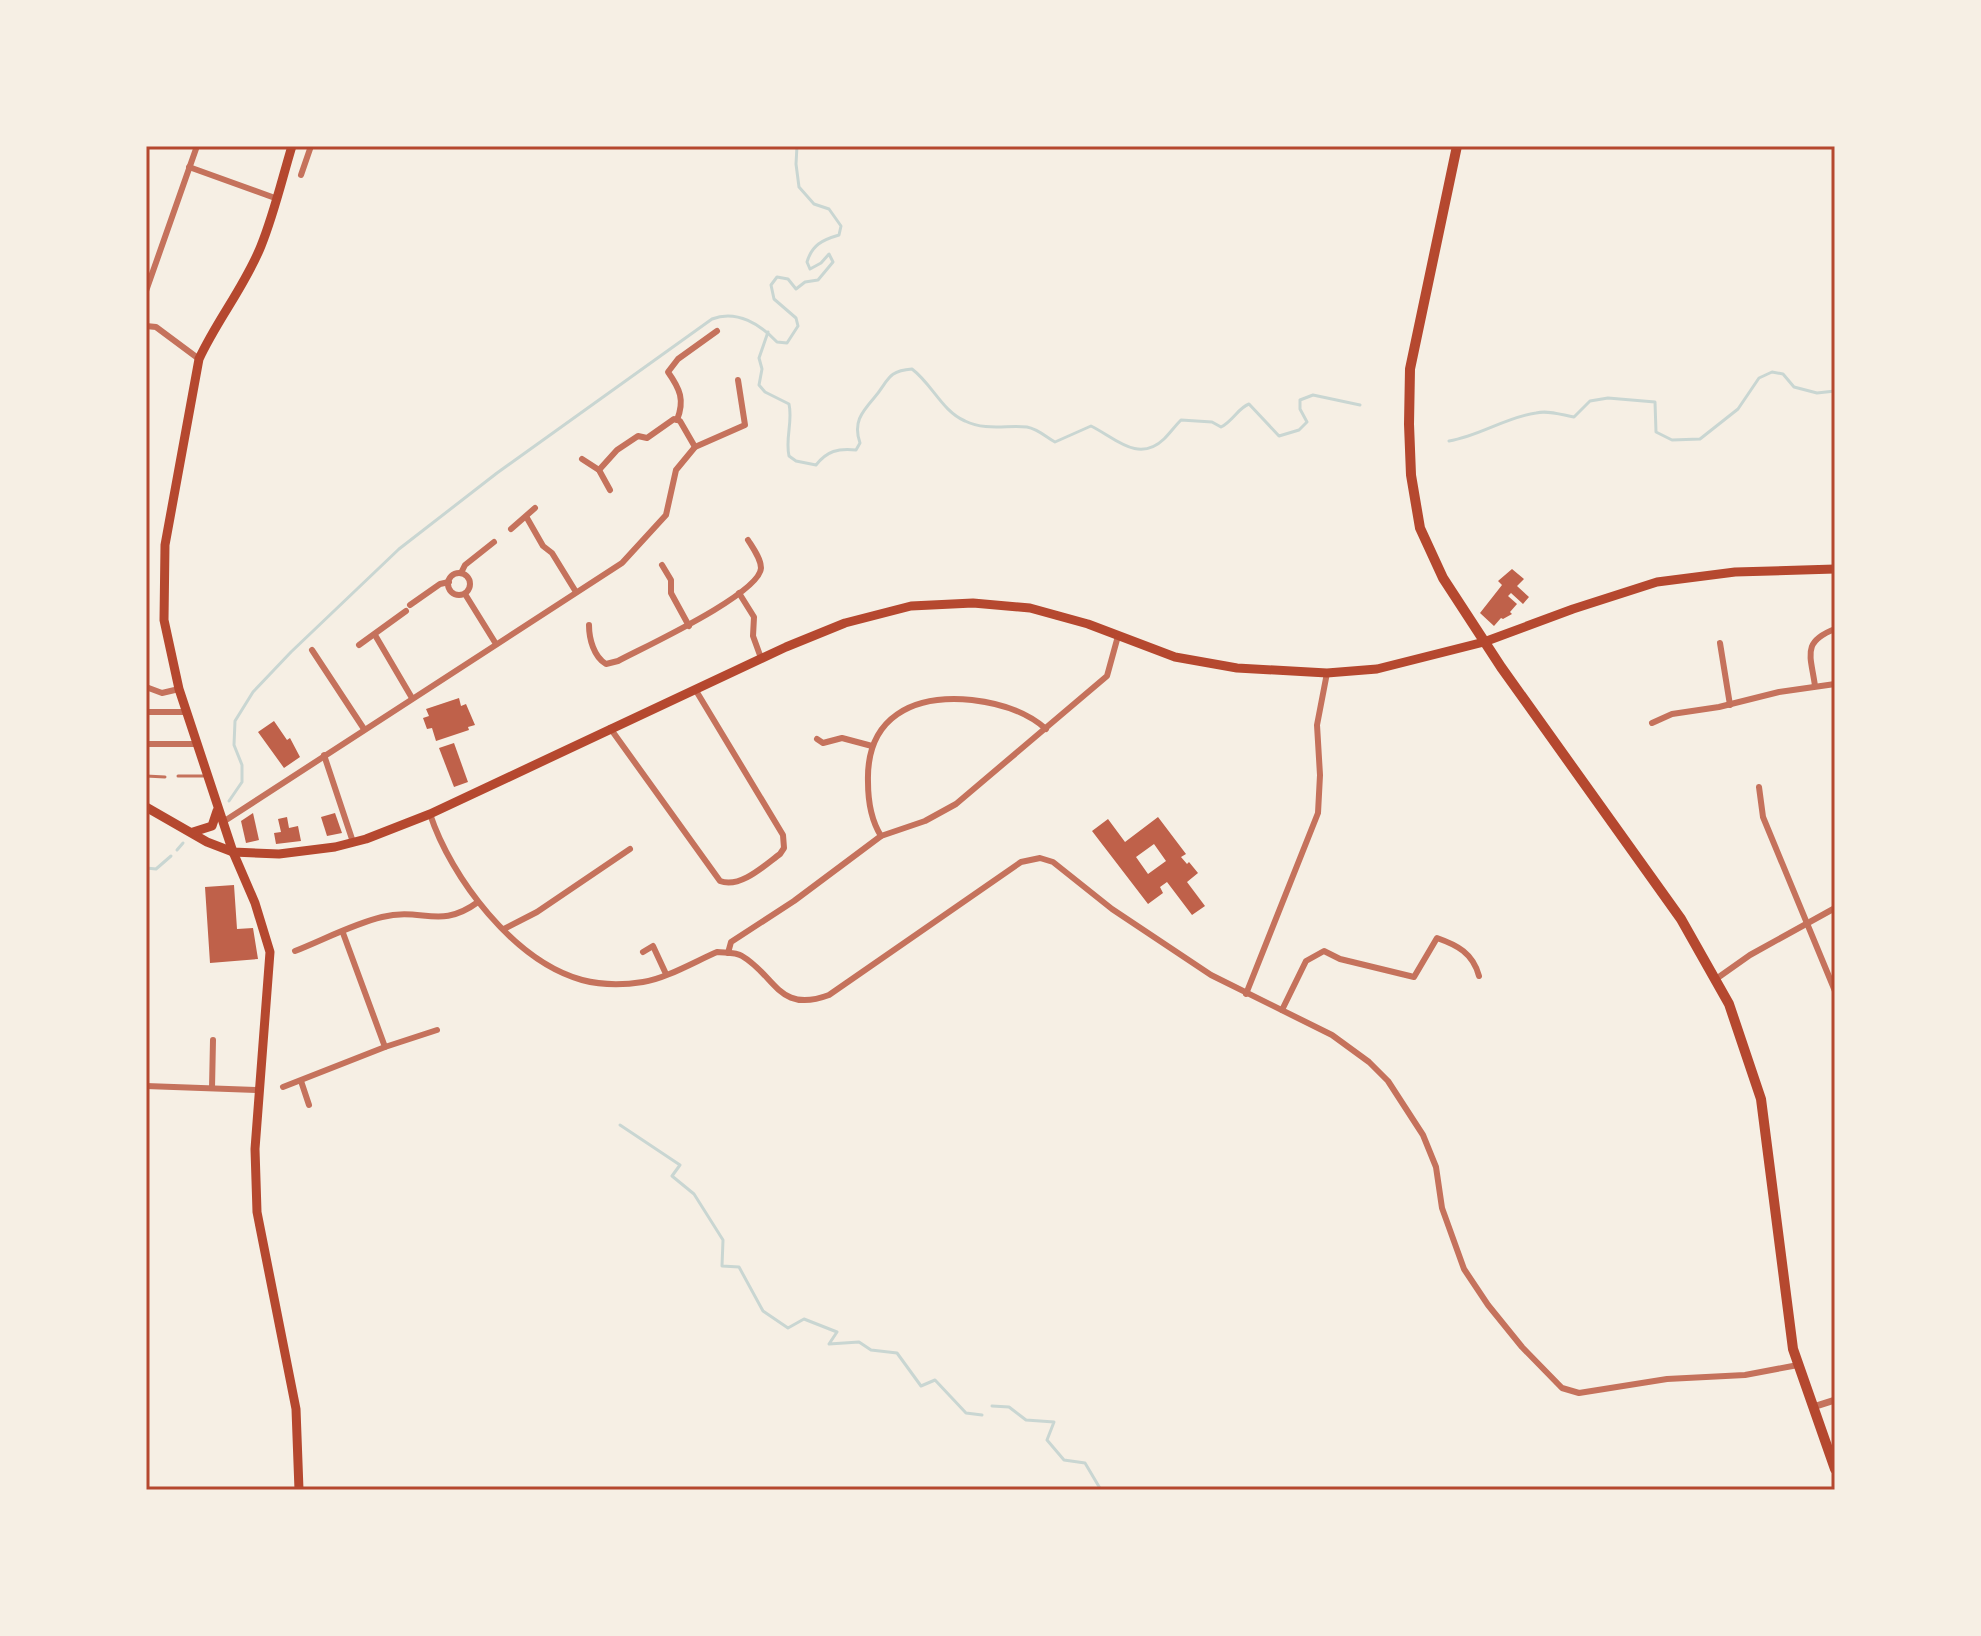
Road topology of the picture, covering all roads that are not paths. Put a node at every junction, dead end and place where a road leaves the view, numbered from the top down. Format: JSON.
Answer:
{"nodes":[{"id":1,"x":197,"y":146,"type":"edge"},
{"id":2,"x":292,"y":146,"type":"edge"},
{"id":3,"x":311,"y":146,"type":"edge"},
{"id":4,"x":1457,"y":146,"type":"edge"},
{"id":5,"x":189,"y":167,"type":"junction"},
{"id":6,"x":301,"y":175,"type":"dead end"},
{"id":7,"x":275,"y":198,"type":"junction"},
{"id":8,"x":146,"y":291,"type":"edge"},
{"id":9,"x":146,"y":326,"type":"edge"},
{"id":10,"x":717,"y":331,"type":"dead end"},
{"id":11,"x":199,"y":359,"type":"junction"},
{"id":12,"x":738,"y":380,"type":"dead end"},
{"id":13,"x":677,"y":420,"type":"junction"},
{"id":14,"x":695,"y":447,"type":"junction"},
{"id":15,"x":582,"y":459,"type":"dead end"},
{"id":16,"x":599,"y":470,"type":"junction"},
{"id":17,"x":610,"y":490,"type":"dead end"},
{"id":18,"x":535,"y":508,"type":"dead end"},
{"id":19,"x":527,"y":518,"type":"junction"},
{"id":20,"x":511,"y":529,"type":"dead end"},
{"id":21,"x":748,"y":540,"type":"dead end"},
{"id":22,"x":494,"y":542,"type":"dead end"},
{"id":23,"x":662,"y":565,"type":"dead end"},
{"id":24,"x":1835,"y":569,"type":"edge"},
{"id":25,"x":461,"y":573,"type":"junction"},
{"id":26,"x":449,"y":582,"type":"junction"},
{"id":27,"x":576,"y":592,"type":"junction"},
{"id":28,"x":739,"y":593,"type":"junction"},
{"id":29,"x":465,"y":594,"type":"junction"},
{"id":30,"x":589,"y":625,"type":"dead end"},
{"id":31,"x":689,"y":626,"type":"junction"},
{"id":32,"x":1835,"y":629,"type":"edge"},
{"id":33,"x":375,"y":635,"type":"junction"},
{"id":34,"x":1118,"y":636,"type":"junction"},
{"id":35,"x":1484,"y":642,"type":"junction"},
{"id":36,"x":1720,"y":643,"type":"dead end"},
{"id":37,"x":496,"y":644,"type":"junction"},
{"id":38,"x":359,"y":645,"type":"dead end"},
{"id":39,"x":312,"y":650,"type":"dead end"},
{"id":40,"x":761,"y":658,"type":"junction"},
{"id":41,"x":1327,"y":673,"type":"junction"},
{"id":42,"x":1835,"y":684,"type":"edge"},
{"id":43,"x":1815,"y":686,"type":"junction"},
{"id":44,"x":146,"y":687,"type":"edge"},
{"id":45,"x":695,"y":688,"type":"junction"},
{"id":46,"x":179,"y":689,"type":"junction"},
{"id":47,"x":412,"y":698,"type":"junction"},
{"id":48,"x":1730,"y":705,"type":"junction"},
{"id":49,"x":146,"y":712,"type":"edge"},
{"id":50,"x":187,"y":712,"type":"junction"},
{"id":51,"x":1652,"y":723,"type":"dead end"},
{"id":52,"x":610,"y":728,"type":"junction"},
{"id":53,"x":364,"y":729,"type":"junction"},
{"id":54,"x":1046,"y":729,"type":"junction"},
{"id":55,"x":817,"y":739,"type":"dead end"},
{"id":56,"x":146,"y":744,"type":"edge"},
{"id":57,"x":197,"y":744,"type":"junction"},
{"id":58,"x":872,"y":746,"type":"junction"},
{"id":59,"x":324,"y":755,"type":"junction"},
{"id":60,"x":146,"y":776,"type":"edge"},
{"id":61,"x":178,"y":776,"type":"dead end"},
{"id":62,"x":207,"y":776,"type":"junction"},
{"id":63,"x":165,"y":777,"type":"dead end"},
{"id":64,"x":1759,"y":787,"type":"dead end"},
{"id":65,"x":146,"y":807,"type":"edge"},
{"id":66,"x":218,"y":807,"type":"junction"},
{"id":67,"x":430,"y":814,"type":"junction"},
{"id":68,"x":223,"y":822,"type":"junction"},
{"id":69,"x":189,"y":832,"type":"junction"},
{"id":70,"x":881,"y":836,"type":"junction"},
{"id":71,"x":353,"y":842,"type":"junction"},
{"id":72,"x":630,"y":849,"type":"dead end"},
{"id":73,"x":233,"y":852,"type":"junction"},
{"id":74,"x":478,"y":902,"type":"junction"},
{"id":75,"x":1835,"y":908,"type":"edge"},
{"id":76,"x":1807,"y":922,"type":"junction"},
{"id":77,"x":504,"y":929,"type":"junction"},
{"id":78,"x":343,"y":933,"type":"junction"},
{"id":79,"x":661,"y":942,"type":"dead end"},
{"id":80,"x":653,"y":946,"type":"junction"},
{"id":81,"x":295,"y":951,"type":"dead end"},
{"id":82,"x":643,"y":952,"type":"dead end"},
{"id":83,"x":728,"y":953,"type":"junction"},
{"id":84,"x":666,"y":974,"type":"junction"},
{"id":85,"x":1479,"y":976,"type":"dead end"},
{"id":86,"x":1716,"y":979,"type":"junction"},
{"id":87,"x":1835,"y":991,"type":"edge"},
{"id":88,"x":1246,"y":994,"type":"junction"},
{"id":89,"x":1282,"y":1010,"type":"junction"},
{"id":90,"x":437,"y":1030,"type":"dead end"},
{"id":91,"x":213,"y":1040,"type":"dead end"},
{"id":92,"x":385,"y":1047,"type":"junction"},
{"id":93,"x":301,"y":1081,"type":"junction"},
{"id":94,"x":146,"y":1086,"type":"edge"},
{"id":95,"x":283,"y":1087,"type":"dead end"},
{"id":96,"x":212,"y":1088,"type":"junction"},
{"id":97,"x":258,"y":1090,"type":"junction"},
{"id":98,"x":309,"y":1105,"type":"dead end"},
{"id":99,"x":1798,"y":1365,"type":"junction"},
{"id":100,"x":1835,"y":1400,"type":"edge"},
{"id":101,"x":1813,"y":1407,"type":"junction"},
{"id":102,"x":1835,"y":1469,"type":"edge"},
{"id":103,"x":299,"y":1490,"type":"edge"}],
"edges":[{"from":1,"to":5,"type":"street"},
{"from":2,"to":7,"type":"main road"},
{"from":3,"to":6,"type":"street"},
{"from":4,"to":35,"type":"highway"},
{"from":5,"to":7,"type":"street"},
{"from":5,"to":8,"type":"street"},
{"from":7,"to":11,"type":"main road"},
{"from":9,"to":11,"type":"street"},
{"from":10,"to":13,"type":"street"},
{"from":11,"to":46,"type":"main road"},
{"from":12,"to":14,"type":"street"},
{"from":13,"to":14,"type":"street"},
{"from":13,"to":16,"type":"street"},
{"from":14,"to":27,"type":"street"},
{"from":15,"to":16,"type":"street"},
{"from":16,"to":17,"type":"street"},
{"from":18,"to":19,"type":"street"},
{"from":19,"to":20,"type":"street"},
{"from":19,"to":27,"type":"street"},
{"from":21,"to":28,"type":"street"},
{"from":22,"to":25,"type":"street"},
{"from":23,"to":31,"type":"street"},
{"from":24,"to":35,"type":"main road"},
{"from":25,"to":26,"type":"street"},
{"from":25,"to":29,"type":"street"},
{"from":26,"to":29,"type":"street"},
{"from":26,"to":33,"type":"street"},
{"from":27,"to":37,"type":"street"},
{"from":28,"to":31,"type":"street"},
{"from":28,"to":40,"type":"street"},
{"from":29,"to":37,"type":"street"},
{"from":30,"to":31,"type":"street"},
{"from":32,"to":43,"type":"street"},
{"from":33,"to":38,"type":"street"},
{"from":33,"to":47,"type":"street"},
{"from":34,"to":40,"type":"main road"},
{"from":34,"to":41,"type":"main road"},
{"from":34,"to":54,"type":"street"},
{"from":35,"to":41,"type":"main road"},
{"from":35,"to":86,"type":"highway"},
{"from":36,"to":48,"type":"street"},
{"from":37,"to":47,"type":"street"},
{"from":39,"to":53,"type":"street"},
{"from":40,"to":45,"type":"main road"},
{"from":41,"to":88,"type":"street"},
{"from":42,"to":43,"type":"street"},
{"from":43,"to":48,"type":"street"},
{"from":44,"to":46,"type":"street"},
{"from":45,"to":52,"type":"main road"},
{"from":45,"to":52,"type":"street"},
{"from":46,"to":50,"type":"main road"},
{"from":47,"to":53,"type":"street"},
{"from":48,"to":51,"type":"street"},
{"from":49,"to":50,"type":"street"},
{"from":50,"to":57,"type":"main road"},
{"from":52,"to":67,"type":"main road"},
{"from":53,"to":59,"type":"street"},
{"from":54,"to":58,"type":"street"},
{"from":54,"to":70,"type":"street"},
{"from":55,"to":58,"type":"street"},
{"from":56,"to":57,"type":"street"},
{"from":57,"to":62,"type":"main road"},
{"from":58,"to":70,"type":"street"},
{"from":59,"to":68,"type":"street"},
{"from":59,"to":71,"type":"street"},
{"from":60,"to":63,"type":"lane"},
{"from":61,"to":62,"type":"lane"},
{"from":62,"to":66,"type":"main road"},
{"from":64,"to":76,"type":"street"},
{"from":65,"to":69,"type":"main road"},
{"from":66,"to":68,"type":"main road"},
{"from":66,"to":69,"type":"main road"},
{"from":67,"to":71,"type":"main road"},
{"from":67,"to":74,"type":"street"},
{"from":68,"to":73,"type":"main road"},
{"from":69,"to":73,"type":"main road"},
{"from":70,"to":83,"type":"street"},
{"from":71,"to":73,"type":"main road"},
{"from":72,"to":77,"type":"street"},
{"from":73,"to":97,"type":"main road"},
{"from":74,"to":77,"type":"street"},
{"from":74,"to":78,"type":"street"},
{"from":75,"to":76,"type":"street"},
{"from":76,"to":86,"type":"street"},
{"from":76,"to":87,"type":"street"},
{"from":77,"to":84,"type":"street"},
{"from":78,"to":81,"type":"street"},
{"from":78,"to":92,"type":"street"},
{"from":79,"to":80,"type":"street"},
{"from":80,"to":82,"type":"street"},
{"from":80,"to":84,"type":"street"},
{"from":83,"to":84,"type":"street"},
{"from":83,"to":88,"type":"street"},
{"from":85,"to":89,"type":"street"},
{"from":86,"to":99,"type":"highway"},
{"from":88,"to":89,"type":"street"},
{"from":89,"to":99,"type":"street"},
{"from":90,"to":92,"type":"street"},
{"from":91,"to":96,"type":"street"},
{"from":92,"to":93,"type":"street"},
{"from":93,"to":95,"type":"street"},
{"from":93,"to":98,"type":"street"},
{"from":94,"to":96,"type":"street"},
{"from":96,"to":97,"type":"street"},
{"from":97,"to":103,"type":"main road"},
{"from":99,"to":101,"type":"highway"},
{"from":100,"to":101,"type":"street"},
{"from":101,"to":102,"type":"highway"}]}
